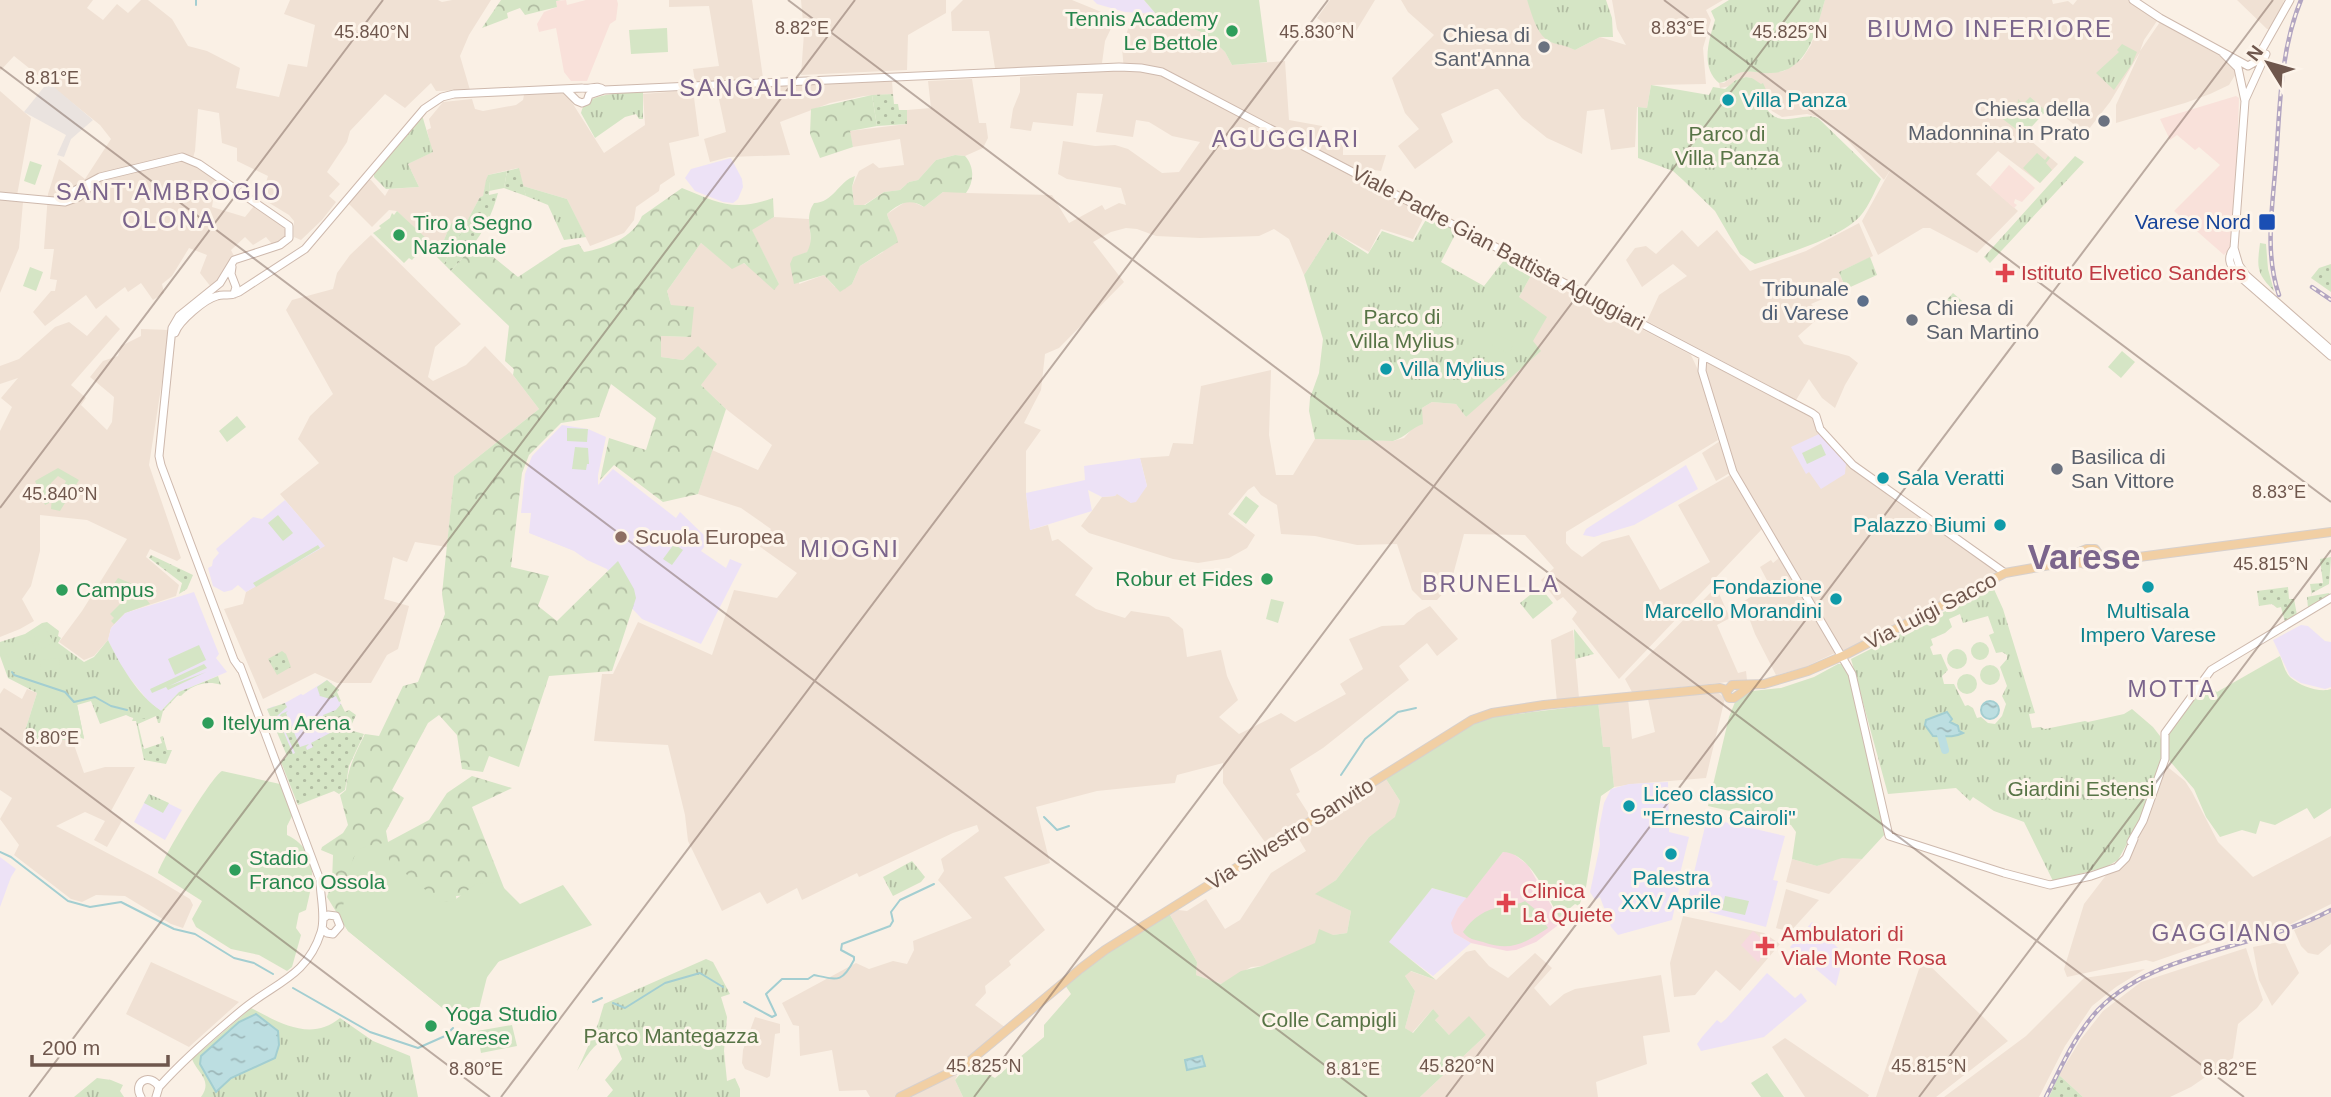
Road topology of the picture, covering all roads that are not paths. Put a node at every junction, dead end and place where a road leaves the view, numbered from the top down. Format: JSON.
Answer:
{"nodes":[{"id":1,"x":2133,"y":0,"type":"edge"},
{"id":2,"x":2289,"y":1,"type":"edge"},
{"id":3,"x":2258,"y":63,"type":"junction"},
{"id":4,"x":2242,"y":68,"type":"junction"},
{"id":5,"x":576,"y":93,"type":"junction"},
{"id":6,"x":588,"y":93,"type":"junction"},
{"id":7,"x":2245,"y":101,"type":"junction"},
{"id":8,"x":0,"y":196,"type":"edge"},
{"id":9,"x":2234,"y":248,"type":"junction"},
{"id":10,"x":240,"y":258,"type":"junction"},
{"id":11,"x":255,"y":280,"type":"junction"},
{"id":12,"x":233,"y":281,"type":"junction"},
{"id":13,"x":221,"y":282,"type":"junction"},
{"id":14,"x":222,"y":295,"type":"junction"},
{"id":15,"x":233,"y":295,"type":"junction"},
{"id":16,"x":172,"y":344,"type":"junction"},
{"id":17,"x":2331,"y":350,"type":"edge"},
{"id":18,"x":1703,"y":355,"type":"junction"},
{"id":19,"x":2331,"y":356,"type":"edge"},
{"id":20,"x":2331,"y":532,"type":"edge"},
{"id":21,"x":2100,"y":556,"type":"junction"},
{"id":22,"x":2076,"y":559,"type":"junction"},
{"id":23,"x":2006,"y":573,"type":"junction"},
{"id":24,"x":2331,"y":598,"type":"edge"},
{"id":25,"x":1843,"y":656,"type":"junction"},
{"id":26,"x":1736,"y":686,"type":"junction"},
{"id":27,"x":1751,"y":686,"type":"junction"},
{"id":28,"x":1727,"y":690,"type":"junction"},
{"id":29,"x":1738,"y":696,"type":"junction"},
{"id":30,"x":326,"y":917,"type":"junction"},
{"id":31,"x":326,"y":931,"type":"junction"},
{"id":32,"x":176,"y":1068,"type":"junction"},
{"id":33,"x":152,"y":1080,"type":"junction"},
{"id":34,"x":159,"y":1087,"type":"junction"},
{"id":35,"x":137,"y":1095,"type":"edge"},
{"id":36,"x":156,"y":1097,"type":"edge"},
{"id":37,"x":900,"y":1097,"type":"edge"}],
"edges":[{"from":1,"to":4,"type":"main road"},
{"from":2,"to":3,"type":"main road"},
{"from":3,"to":4,"type":"main road"},
{"from":3,"to":7,"type":"main road"},
{"from":4,"to":7,"type":"main road"},
{"from":5,"to":6,"type":"main road"},
{"from":5,"to":6,"type":"main road","name":"Viale Padre Gian Battista Aguggiari"},
{"from":5,"to":11,"type":"main road","name":"Viale Padre Gian Battista Aguggiari"},
{"from":6,"to":18,"type":"main road","name":"Viale Padre Gian Battista Aguggiari"},
{"from":7,"to":9,"type":"main road"},
{"from":8,"to":10,"type":"main road"},
{"from":9,"to":17,"type":"main road"},
{"from":9,"to":19,"type":"main road"},
{"from":10,"to":12,"type":"main road"},
{"from":10,"to":13,"type":"main road"},
{"from":11,"to":12,"type":"main road","name":"Viale Padre Gian Battista Aguggiari"},
{"from":11,"to":15,"type":"main road","name":"Viale Padre Gian Battista Aguggiari"},
{"from":12,"to":13,"type":"main road","name":"Viale Padre Gian Battista Aguggiari"},
{"from":12,"to":15,"type":"main road"},
{"from":13,"to":14,"type":"main road"},
{"from":13,"to":16,"type":"main road"},
{"from":14,"to":15,"type":"main road"},
{"from":14,"to":16,"type":"main road"},
{"from":16,"to":30,"type":"main road"},
{"from":18,"to":23,"type":"main road","name":"Viale Padre Gian Battista Aguggiari"},
{"from":18,"to":25,"type":"main road"},
{"from":20,"to":21,"type":"main road"},
{"from":21,"to":22,"type":"main road"},
{"from":21,"to":22,"type":"main road"},
{"from":22,"to":23,"type":"main road","name":"Via Luigi Sacco"},
{"from":23,"to":25,"type":"main road","name":"Via Luigi Sacco"},
{"from":24,"to":25,"type":"main road"},
{"from":25,"to":27,"type":"main road","name":"Via Luigi Sacco"},
{"from":26,"to":27,"type":"main road"},
{"from":26,"to":28,"type":"main road"},
{"from":26,"to":29,"type":"main road"},
{"from":27,"to":29,"type":"main road"},
{"from":28,"to":29,"type":"main road"},
{"from":28,"to":37,"type":"main road","name":"Via Silvestro Sanvito"},
{"from":30,"to":31,"type":"main road"},
{"from":30,"to":31,"type":"main road"},
{"from":31,"to":32,"type":"main road"},
{"from":32,"to":33,"type":"main road"},
{"from":32,"to":34,"type":"main road"},
{"from":33,"to":34,"type":"main road"},
{"from":33,"to":35,"type":"main road"},
{"from":34,"to":36,"type":"main road"}]}
